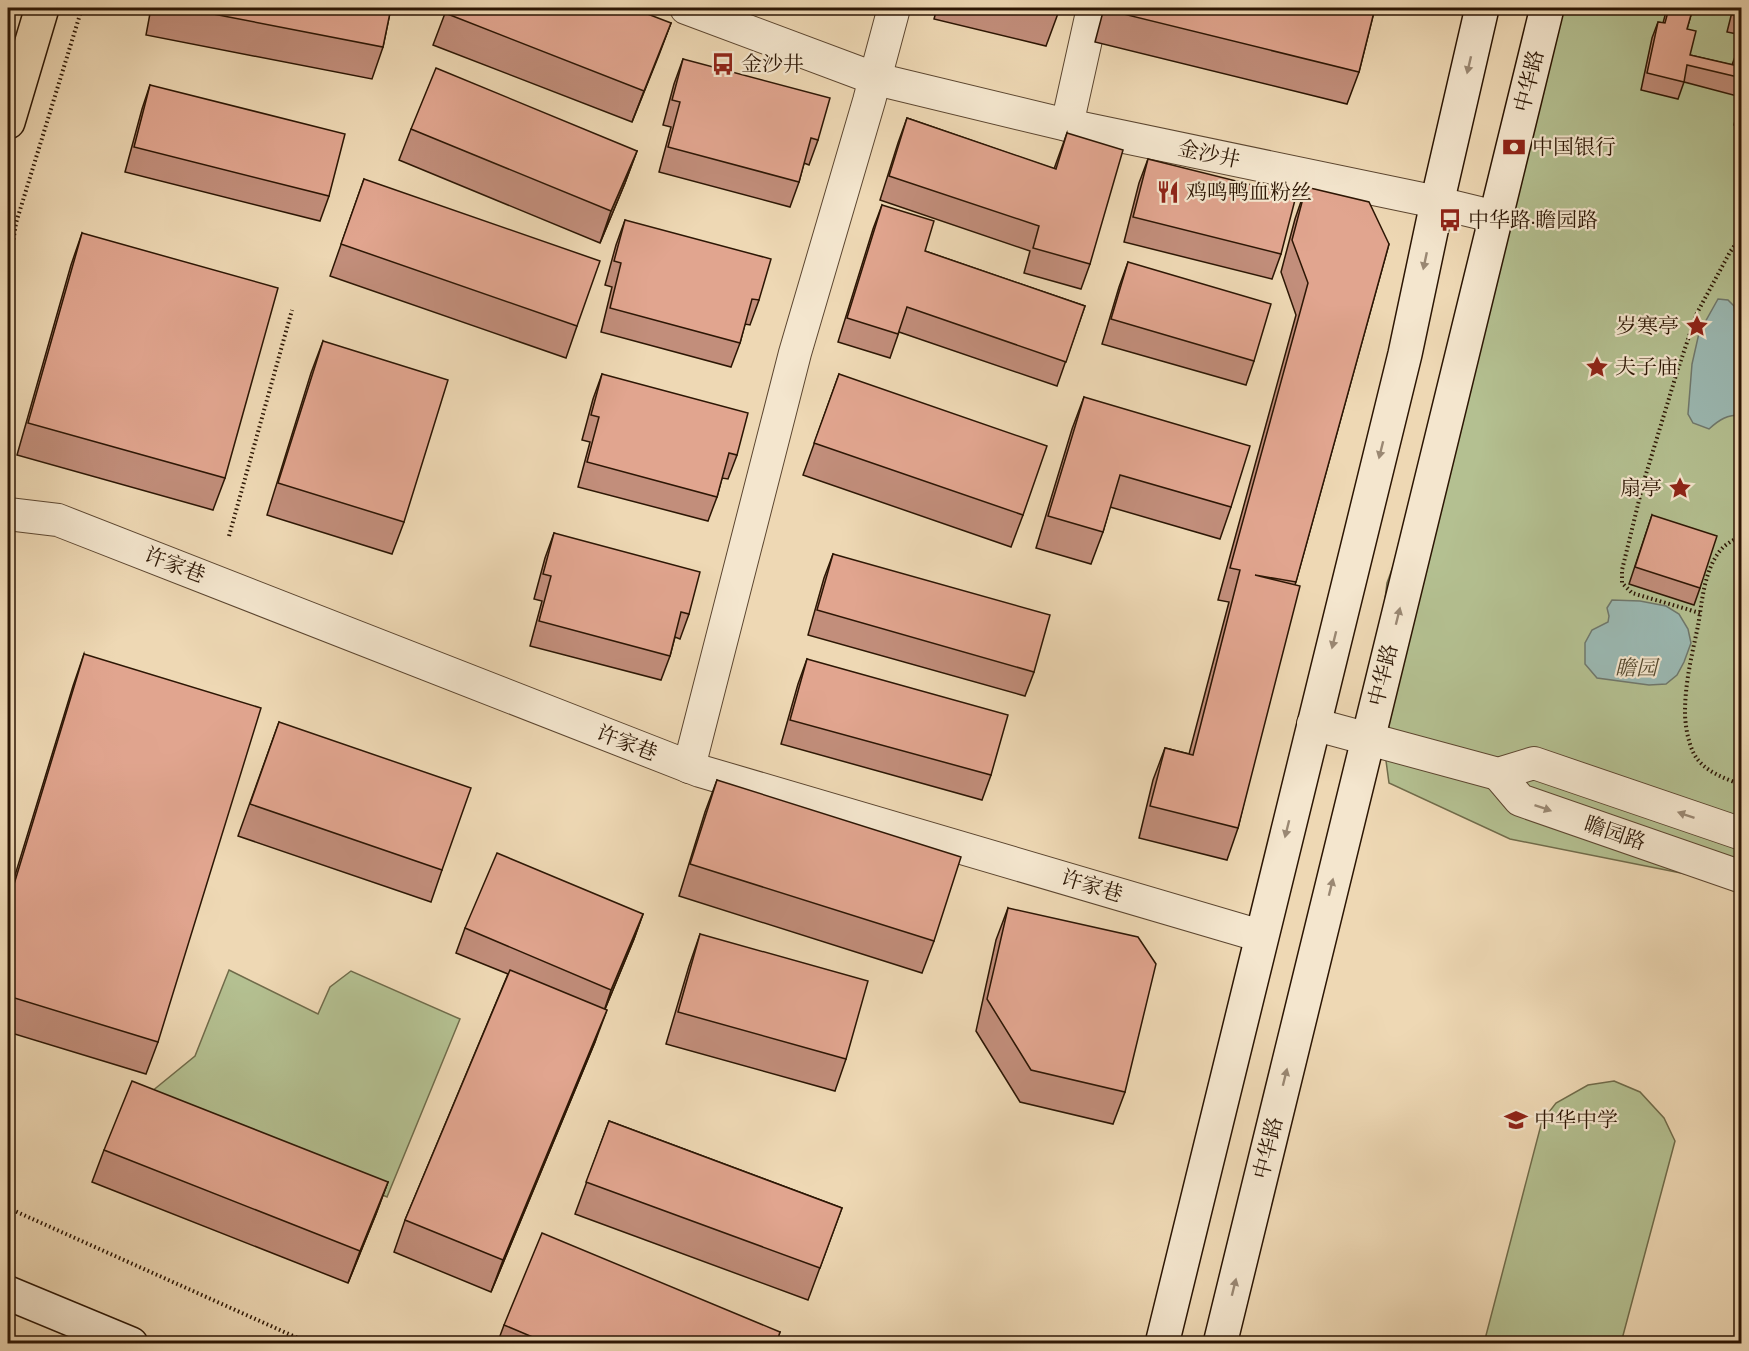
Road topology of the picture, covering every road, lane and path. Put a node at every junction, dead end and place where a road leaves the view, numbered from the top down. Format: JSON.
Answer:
{"nodes":[{"id":1,"x":42,"y":8,"type":"edge"},
{"id":2,"x":82,"y":8,"type":"edge"},
{"id":3,"x":686,"y":8,"type":"edge"},
{"id":4,"x":894,"y":8,"type":"edge"},
{"id":5,"x":1093,"y":8,"type":"edge"},
{"id":6,"x":1482,"y":8,"type":"edge"},
{"id":7,"x":1547,"y":8,"type":"edge"},
{"id":8,"x":876,"y":79,"type":"junction"},
{"id":9,"x":8,"y":122,"type":"edge"},
{"id":10,"x":1067,"y":124,"type":"junction"},
{"id":11,"x":1437,"y":203,"type":"junction"},
{"id":12,"x":1496,"y":217,"type":"junction"},
{"id":13,"x":1742,"y":235,"type":"edge"},
{"id":14,"x":8,"y":275,"type":"edge"},
{"id":15,"x":292,"y":310,"type":"dead end"},
{"id":16,"x":8,"y":514,"type":"edge"},
{"id":17,"x":229,"y":536,"type":"dead end"},
{"id":18,"x":1742,"y":536,"type":"edge"},
{"id":19,"x":1700,"y":613,"type":"junction"},
{"id":20,"x":1313,"y":724,"type":"junction"},
{"id":21,"x":688,"y":767,"type":"junction"},
{"id":22,"x":1498,"y":774,"type":"junction"},
{"id":23,"x":1742,"y":785,"type":"edge"},
{"id":24,"x":1742,"y":834,"type":"edge"},
{"id":25,"x":1742,"y":877,"type":"edge"},
{"id":26,"x":1261,"y":936,"type":"junction"},
{"id":27,"x":8,"y":1208,"type":"edge"},
{"id":28,"x":8,"y":1293,"type":"edge"},
{"id":29,"x":131,"y":1344,"type":"edge"},
{"id":30,"x":311,"y":1344,"type":"edge"},
{"id":31,"x":1162,"y":1344,"type":"edge"},
{"id":32,"x":1220,"y":1344,"type":"edge"}],
"edges":[{"from":1,"to":9,"type":"main road"},
{"from":2,"to":14,"type":"path"},
{"from":3,"to":8,"type":"street","name":"金沙井"},
{"from":4,"to":8,"type":"street"},
{"from":5,"to":10,"type":"street"},
{"from":6,"to":11,"type":"main road","one_way":true},
{"from":7,"to":12,"type":"main road","name":"中华路"},
{"from":8,"to":10,"type":"street","name":"金沙井"},
{"from":8,"to":21,"type":"street"},
{"from":10,"to":11,"type":"street","name":"金沙井"},
{"from":11,"to":12,"type":"street","name":"金沙井"},
{"from":11,"to":20,"type":"main road","one_way":true},
{"from":32,"to":12,"type":"main road","name":"中华路","one_way":true},
{"from":13,"to":19,"type":"path"},
{"from":15,"to":17,"type":"path"},
{"from":16,"to":21,"type":"street","name":"许家巷"},
{"from":18,"to":19,"type":"path"},
{"from":19,"to":23,"type":"path"},
{"from":20,"to":22,"type":"street"},
{"from":20,"to":26,"type":"main road","one_way":true},
{"from":21,"to":26,"type":"street","name":"许家巷"},
{"from":24,"to":22,"type":"street","name":"瞻园路","one_way":true},
{"from":22,"to":25,"type":"street","name":"瞻园路","one_way":true},
{"from":26,"to":31,"type":"main road"},
{"from":27,"to":30,"type":"path"},
{"from":28,"to":29,"type":"main road"}]}
